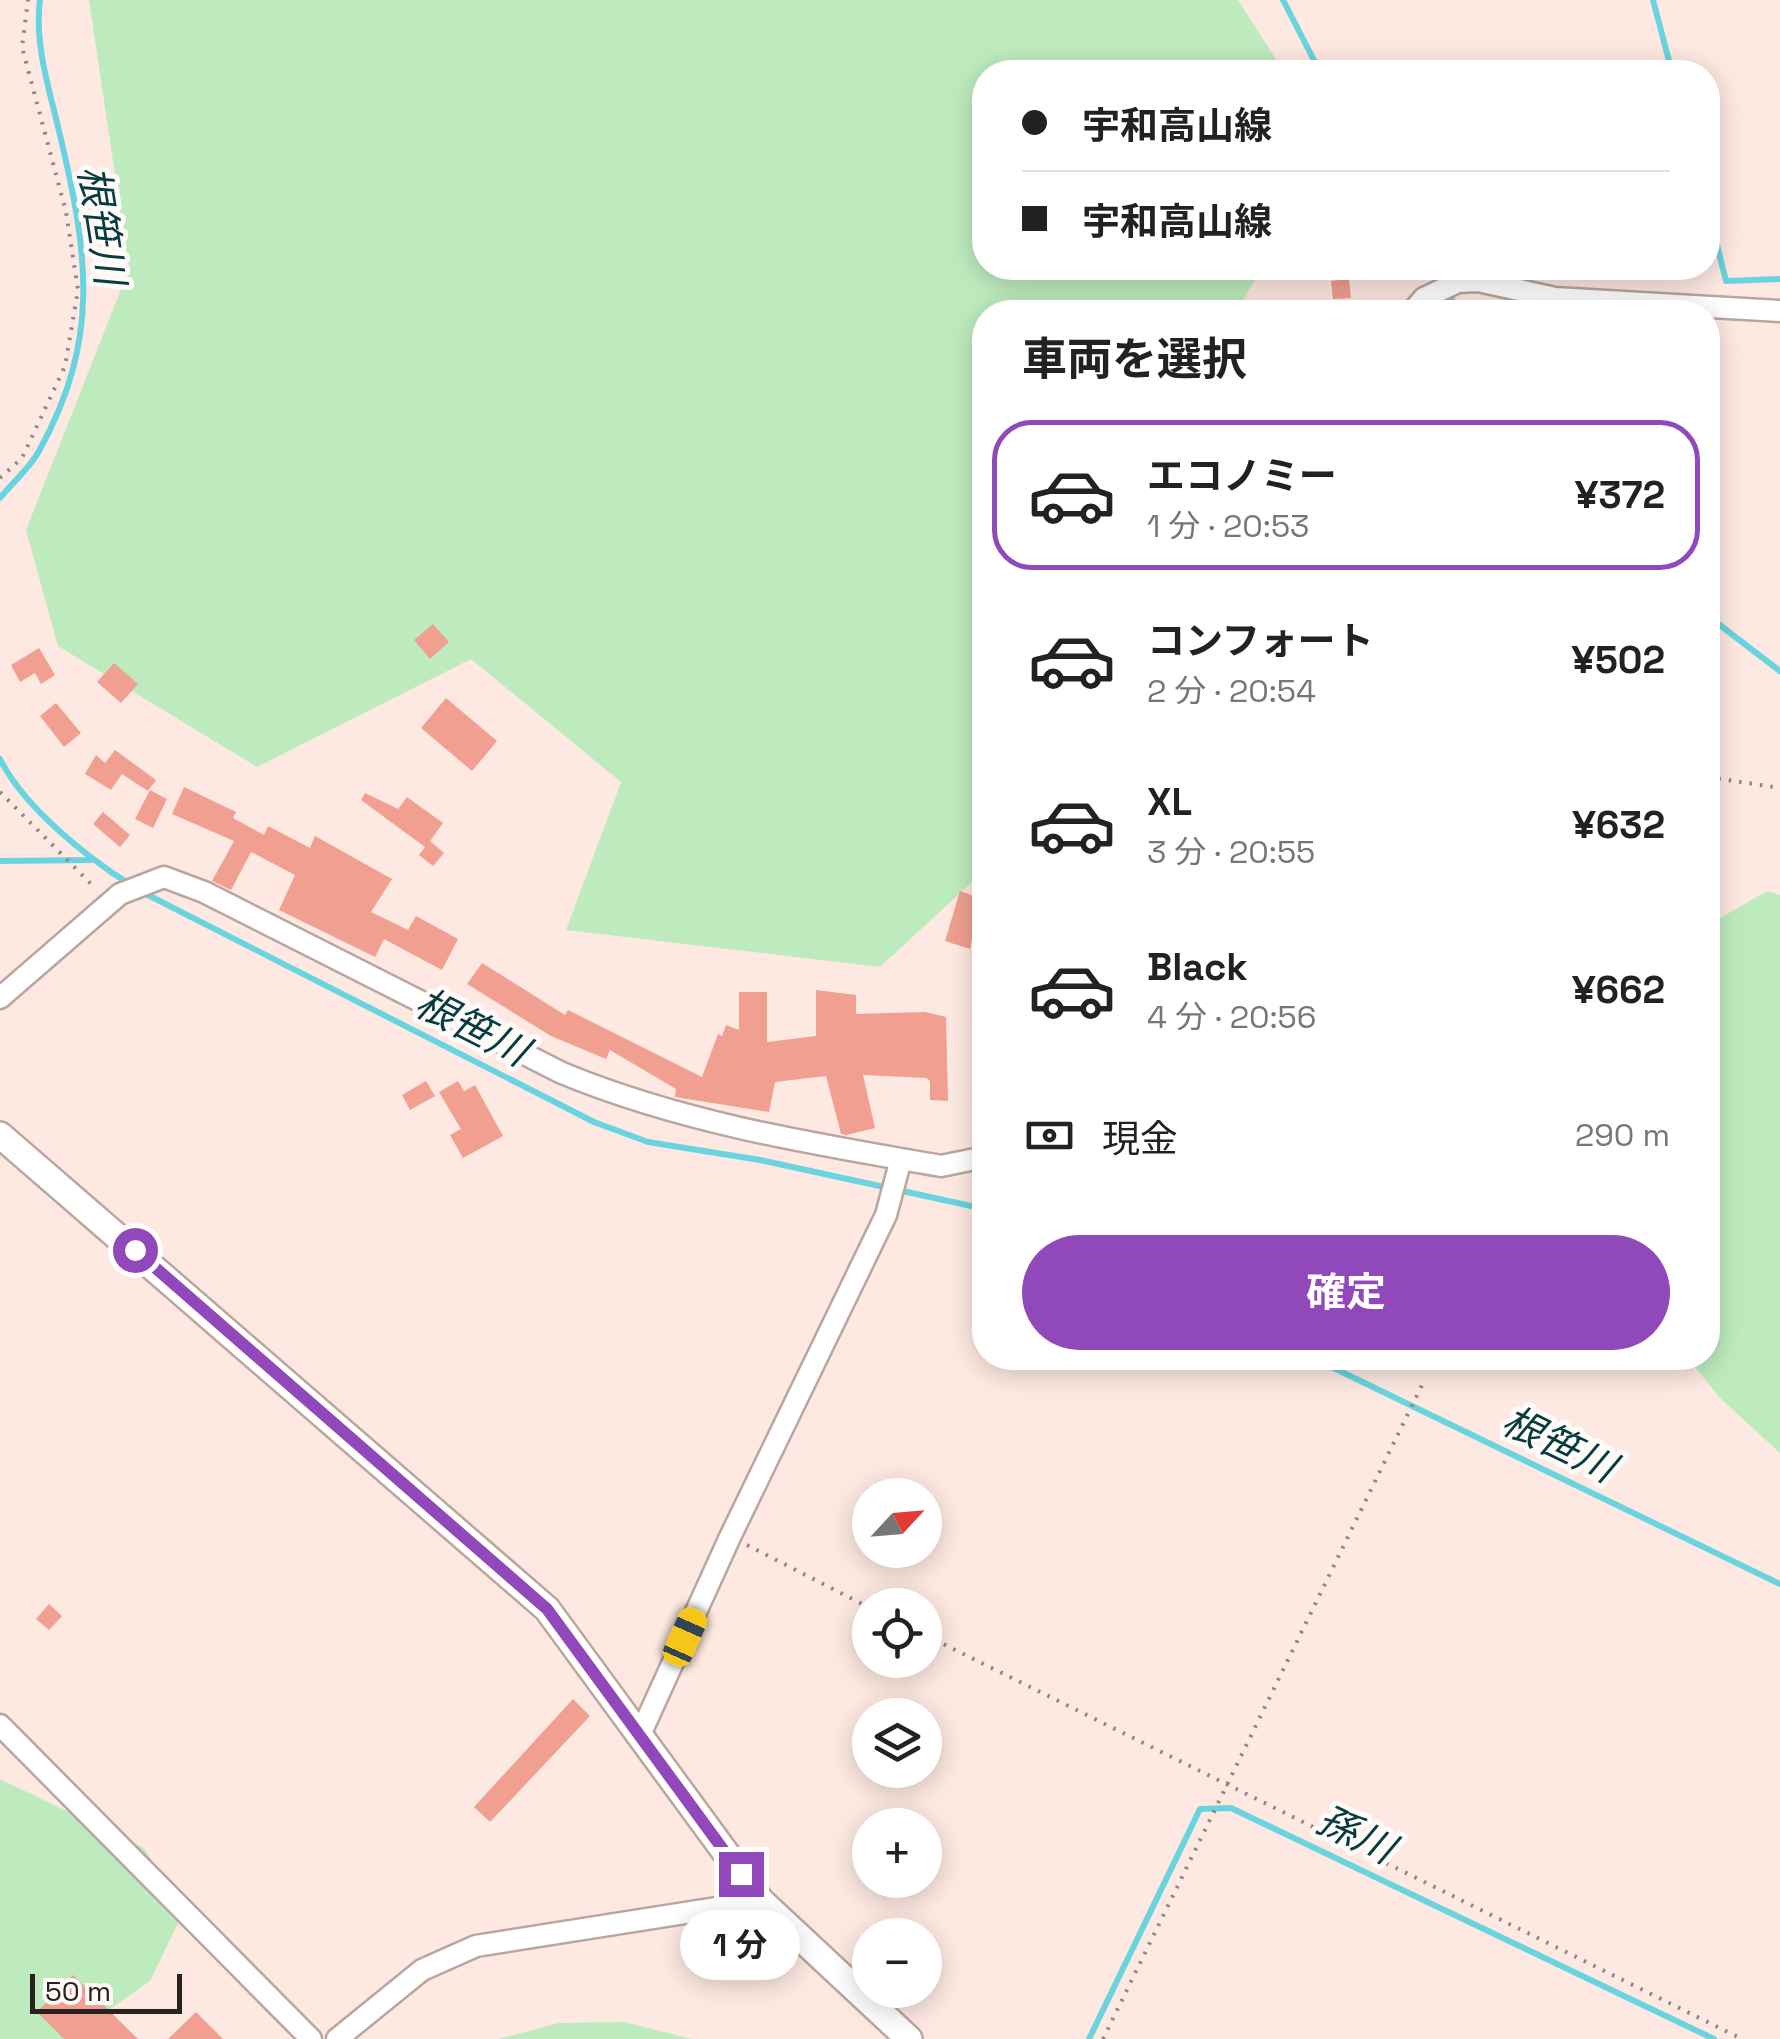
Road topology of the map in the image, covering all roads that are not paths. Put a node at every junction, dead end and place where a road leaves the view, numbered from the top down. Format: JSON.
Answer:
{"nodes":[{"id":1,"x":1422,"y":300,"type":"edge"},
{"id":2,"x":1586,"y":300,"type":"edge"},
{"id":3,"x":1720,"y":308,"type":"edge"},
{"id":4,"x":1780,"y":312,"type":"edge"},
{"id":5,"x":0,"y":998,"type":"edge"},
{"id":6,"x":0,"y":1135,"type":"edge"},
{"id":7,"x":972,"y":1160,"type":"edge"},
{"id":8,"x":899,"y":1165,"type":"junction"},
{"id":9,"x":0,"y":1725,"type":"edge"},
{"id":10,"x":640,"y":1737,"type":"junction"},
{"id":11,"x":761,"y":1901,"type":"junction"},
{"id":12,"x":310,"y":2039,"type":"edge"},
{"id":13,"x":337,"y":2039,"type":"edge"},
{"id":14,"x":909,"y":2039,"type":"edge"}],
"edges":[{"from":1,"to":2,"type":"street"},
{"from":3,"to":4,"type":"street"},
{"from":5,"to":8,"type":"street"},
{"from":6,"to":10,"type":"main road"},
{"from":7,"to":8,"type":"street"},
{"from":8,"to":10,"type":"street"},
{"from":9,"to":12,"type":"street"},
{"from":10,"to":11,"type":"main road"},
{"from":11,"to":13,"type":"street"},
{"from":11,"to":14,"type":"main road"}]}
